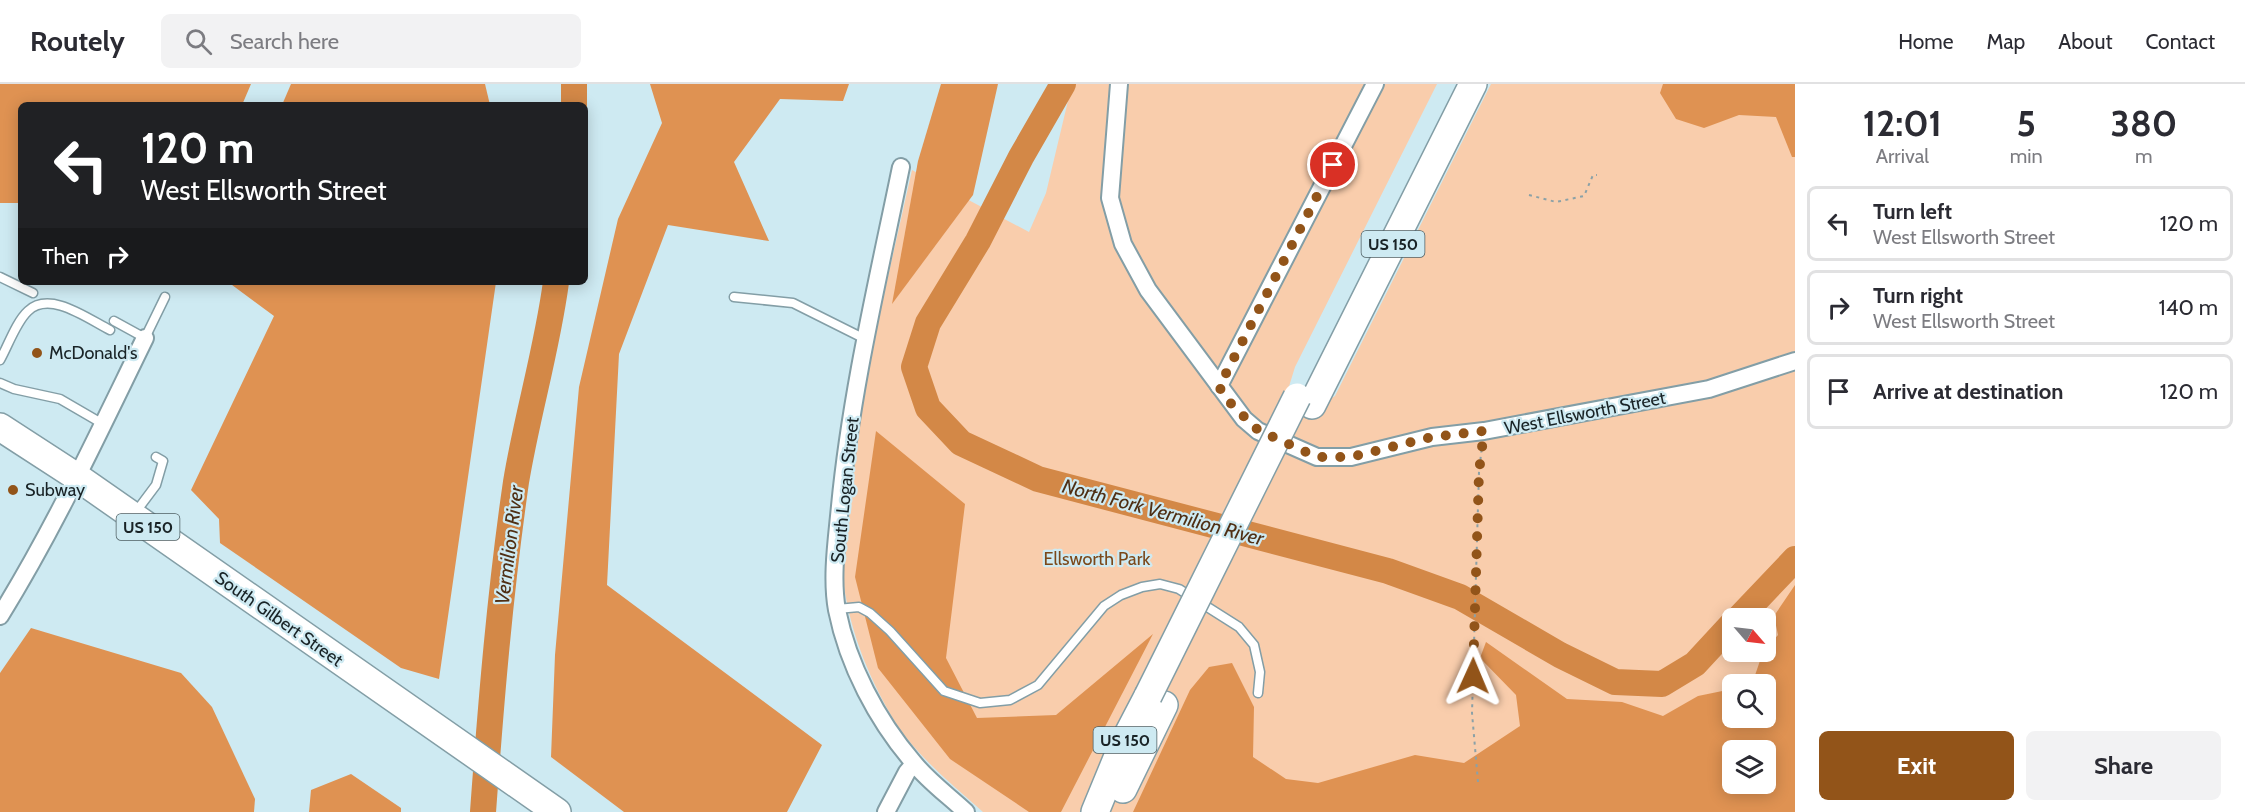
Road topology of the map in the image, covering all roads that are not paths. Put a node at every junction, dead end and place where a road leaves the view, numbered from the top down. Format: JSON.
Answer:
{"nodes":[{"id":1,"x":1119,"y":84,"type":"edge"},
{"id":2,"x":1375,"y":84,"type":"edge"},
{"id":3,"x":1455,"y":84,"type":"edge"},
{"id":4,"x":1473,"y":84,"type":"edge"},
{"id":5,"x":901,"y":167,"type":"dead end"},
{"id":6,"x":0,"y":277,"type":"edge"},
{"id":7,"x":33,"y":293,"type":"dead end"},
{"id":8,"x":165,"y":297,"type":"dead end"},
{"id":9,"x":734,"y":297,"type":"dead end"},
{"id":10,"x":145,"y":338,"type":"junction"},
{"id":11,"x":865,"y":339,"type":"junction"},
{"id":12,"x":0,"y":360,"type":"edge"},
{"id":13,"x":1795,"y":361,"type":"edge"},
{"id":14,"x":0,"y":383,"type":"edge"},
{"id":15,"x":1219,"y":387,"type":"junction"},
{"id":16,"x":1305,"y":401,"type":"junction"},
{"id":17,"x":103,"y":424,"type":"junction"},
{"id":18,"x":0,"y":427,"type":"edge"},
{"id":19,"x":156,"y":457,"type":"dead end"},
{"id":20,"x":77,"y":477,"type":"junction"},
{"id":21,"x":133,"y":516,"type":"junction"},
{"id":22,"x":837,"y":609,"type":"junction"},
{"id":23,"x":0,"y":616,"type":"edge"},
{"id":24,"x":1258,"y":693,"type":"dead end"},
{"id":25,"x":1156,"y":700,"type":"junction"},
{"id":26,"x":915,"y":764,"type":"junction"},
{"id":27,"x":557,"y":812,"type":"edge"},
{"id":28,"x":886,"y":812,"type":"edge"},
{"id":29,"x":966,"y":812,"type":"edge"},
{"id":30,"x":1095,"y":812,"type":"edge"},
{"id":31,"x":1108,"y":812,"type":"edge"}],
"edges":[{"from":1,"to":15,"type":"street","name":"West Ellsworth Street"},
{"from":2,"to":15,"type":"street"},
{"from":3,"to":16,"type":"main road","number":"US 150"},
{"from":4,"to":16,"type":"main road","number":"US 150"},
{"from":5,"to":11,"type":"street","name":"South Logan Street"},
{"from":6,"to":7,"type":"lane"},
{"from":8,"to":10,"type":"lane"},
{"from":9,"to":11,"type":"lane"},
{"from":10,"to":12,"type":"lane"},
{"from":10,"to":17,"type":"street"},
{"from":11,"to":22,"type":"street","name":"South Logan Street"},
{"from":13,"to":15,"type":"street","name":"West Ellsworth Street"},
{"from":14,"to":17,"type":"lane"},
{"from":16,"to":25,"type":"main road","number":"US 150","bridge":true},
{"from":17,"to":20,"type":"street"},
{"from":18,"to":20,"type":"main road","name":"South Gilbert Street","number":"US 150"},
{"from":19,"to":21,"type":"lane"},
{"from":20,"to":21,"type":"main road","name":"South Gilbert Street","number":"US 150"},
{"from":20,"to":23,"type":"street"},
{"from":21,"to":27,"type":"main road","name":"South Gilbert Street","number":"US 150"},
{"from":22,"to":24,"type":"lane"},
{"from":22,"to":26,"type":"street","name":"South Logan Street"},
{"from":25,"to":30,"type":"main road","number":"US 150"},
{"from":25,"to":31,"type":"main road","number":"US 150"},
{"from":26,"to":28,"type":"street"},
{"from":26,"to":29,"type":"street","name":"South Logan Street"}]}
